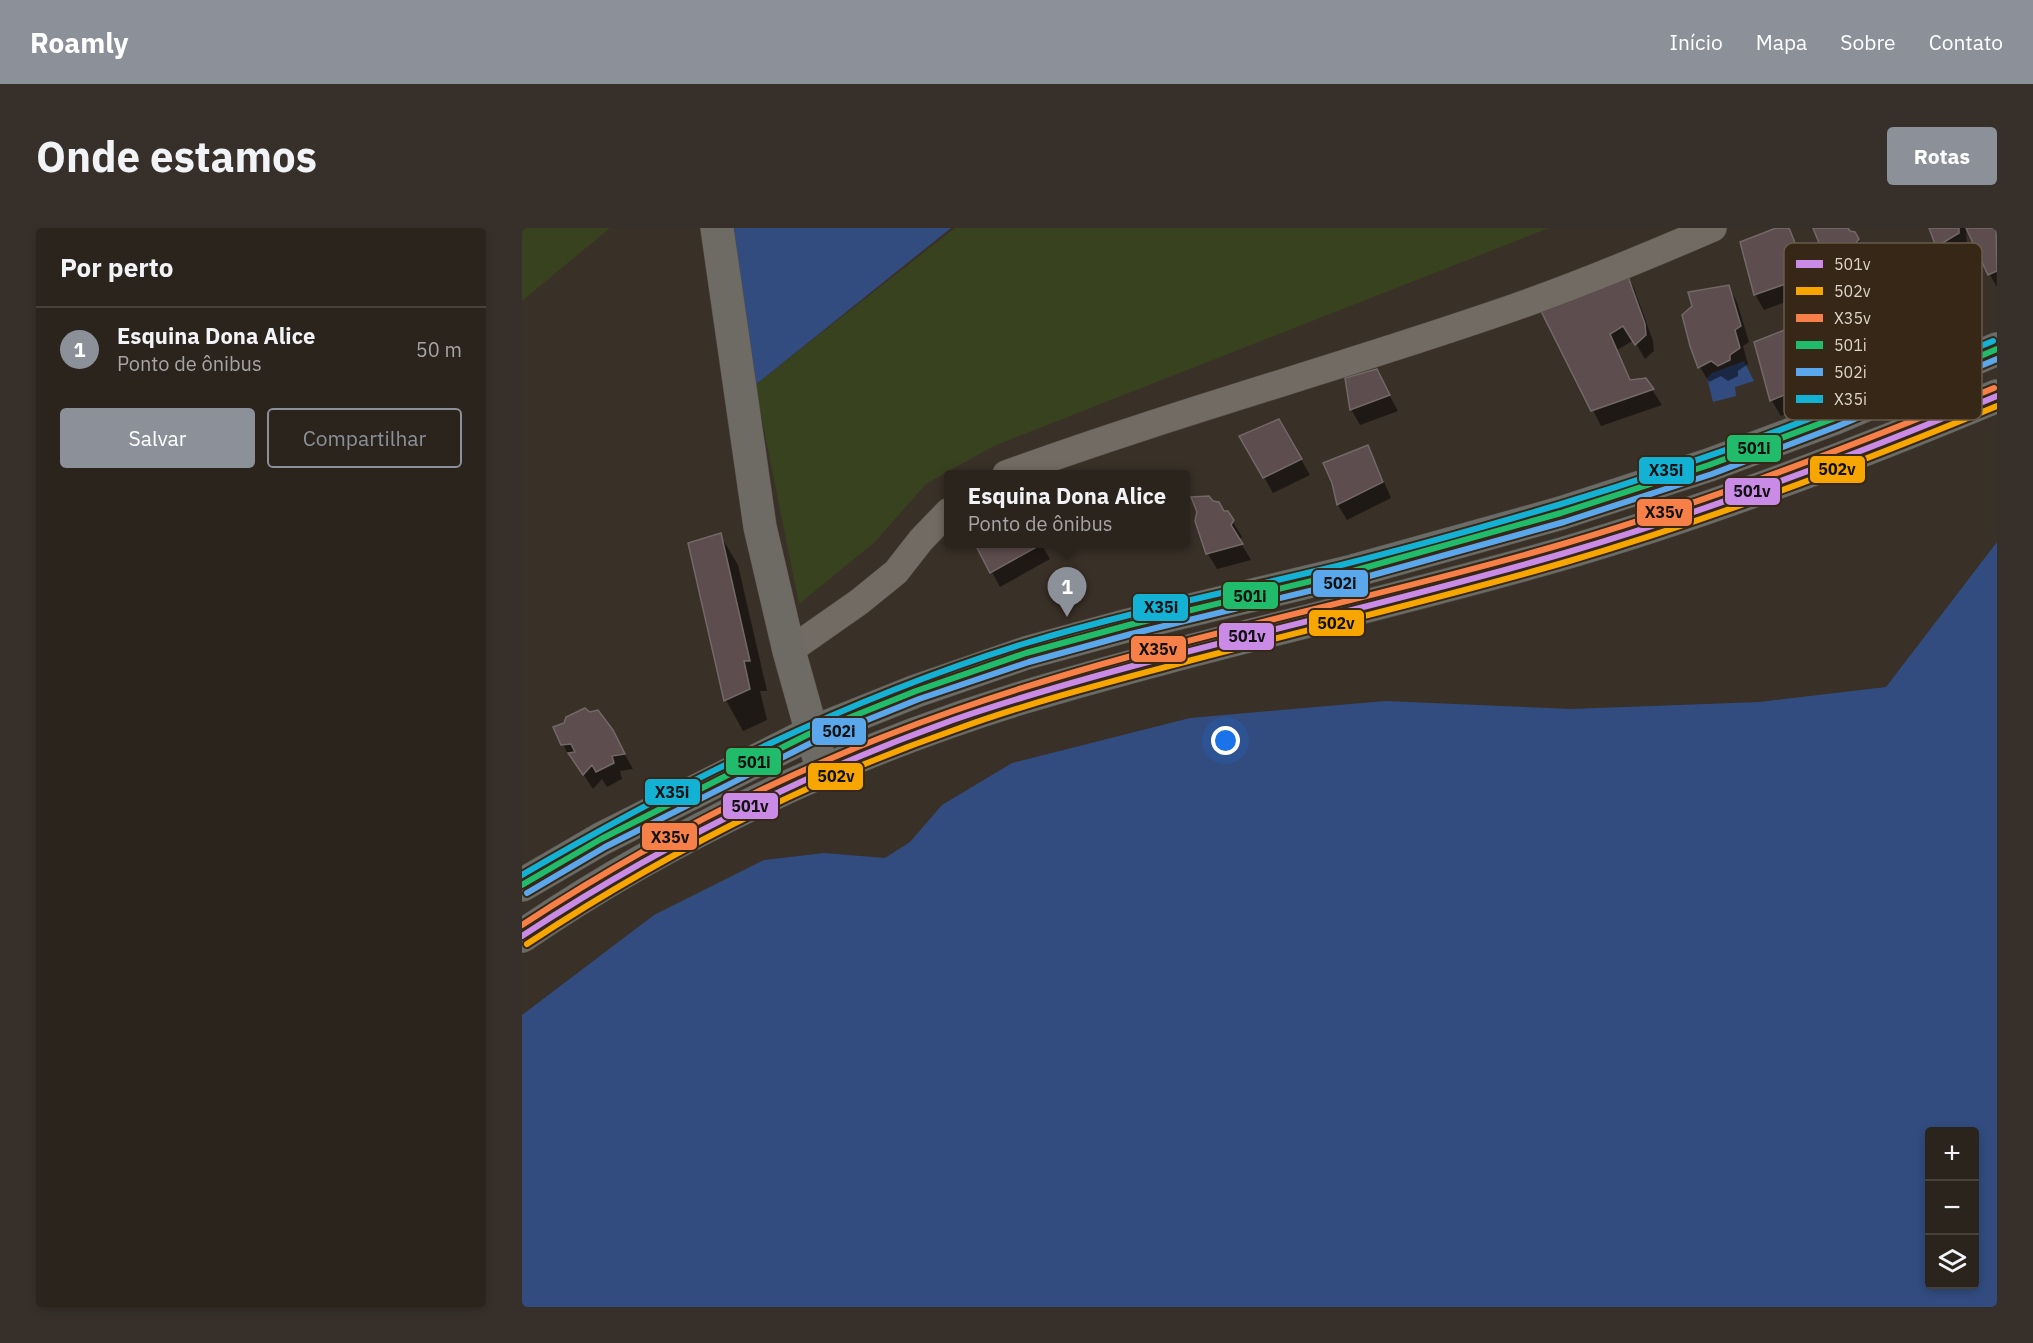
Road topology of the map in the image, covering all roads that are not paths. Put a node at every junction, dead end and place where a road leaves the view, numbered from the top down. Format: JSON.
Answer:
{"nodes":[{"id":1,"x":717,"y":228,"type":"edge"},
{"id":2,"x":1713,"y":228,"type":"edge"},
{"id":3,"x":1997,"y":350,"type":"edge"},
{"id":4,"x":1982,"y":356,"type":"edge"},
{"id":5,"x":1997,"y":396,"type":"edge"},
{"id":6,"x":1982,"y":402,"type":"edge"},
{"id":7,"x":1830,"y":420,"type":"edge"},
{"id":8,"x":1935,"y":420,"type":"edge"},
{"id":9,"x":1017,"y":470,"type":"edge"},
{"id":10,"x":944,"y":516,"type":"edge"},
{"id":11,"x":789,"y":651,"type":"junction"},
{"id":12,"x":811,"y":733,"type":"junction"},
{"id":13,"x":823,"y":772,"type":"junction"},
{"id":14,"x":522,"y":885,"type":"edge"},
{"id":15,"x":522,"y":936,"type":"edge"}],
"edges":[{"from":1,"to":11,"type":"main road"},
{"from":2,"to":9,"type":"street"},
{"from":3,"to":4,"type":"main road"},
{"from":5,"to":6,"type":"main road"},
{"from":7,"to":12,"type":"main road"},
{"from":8,"to":13,"type":"main road"},
{"from":10,"to":11,"type":"street"},
{"from":11,"to":12,"type":"main road"},
{"from":12,"to":13,"type":"main road"},
{"from":12,"to":14,"type":"main road"},
{"from":13,"to":15,"type":"main road"}]}
